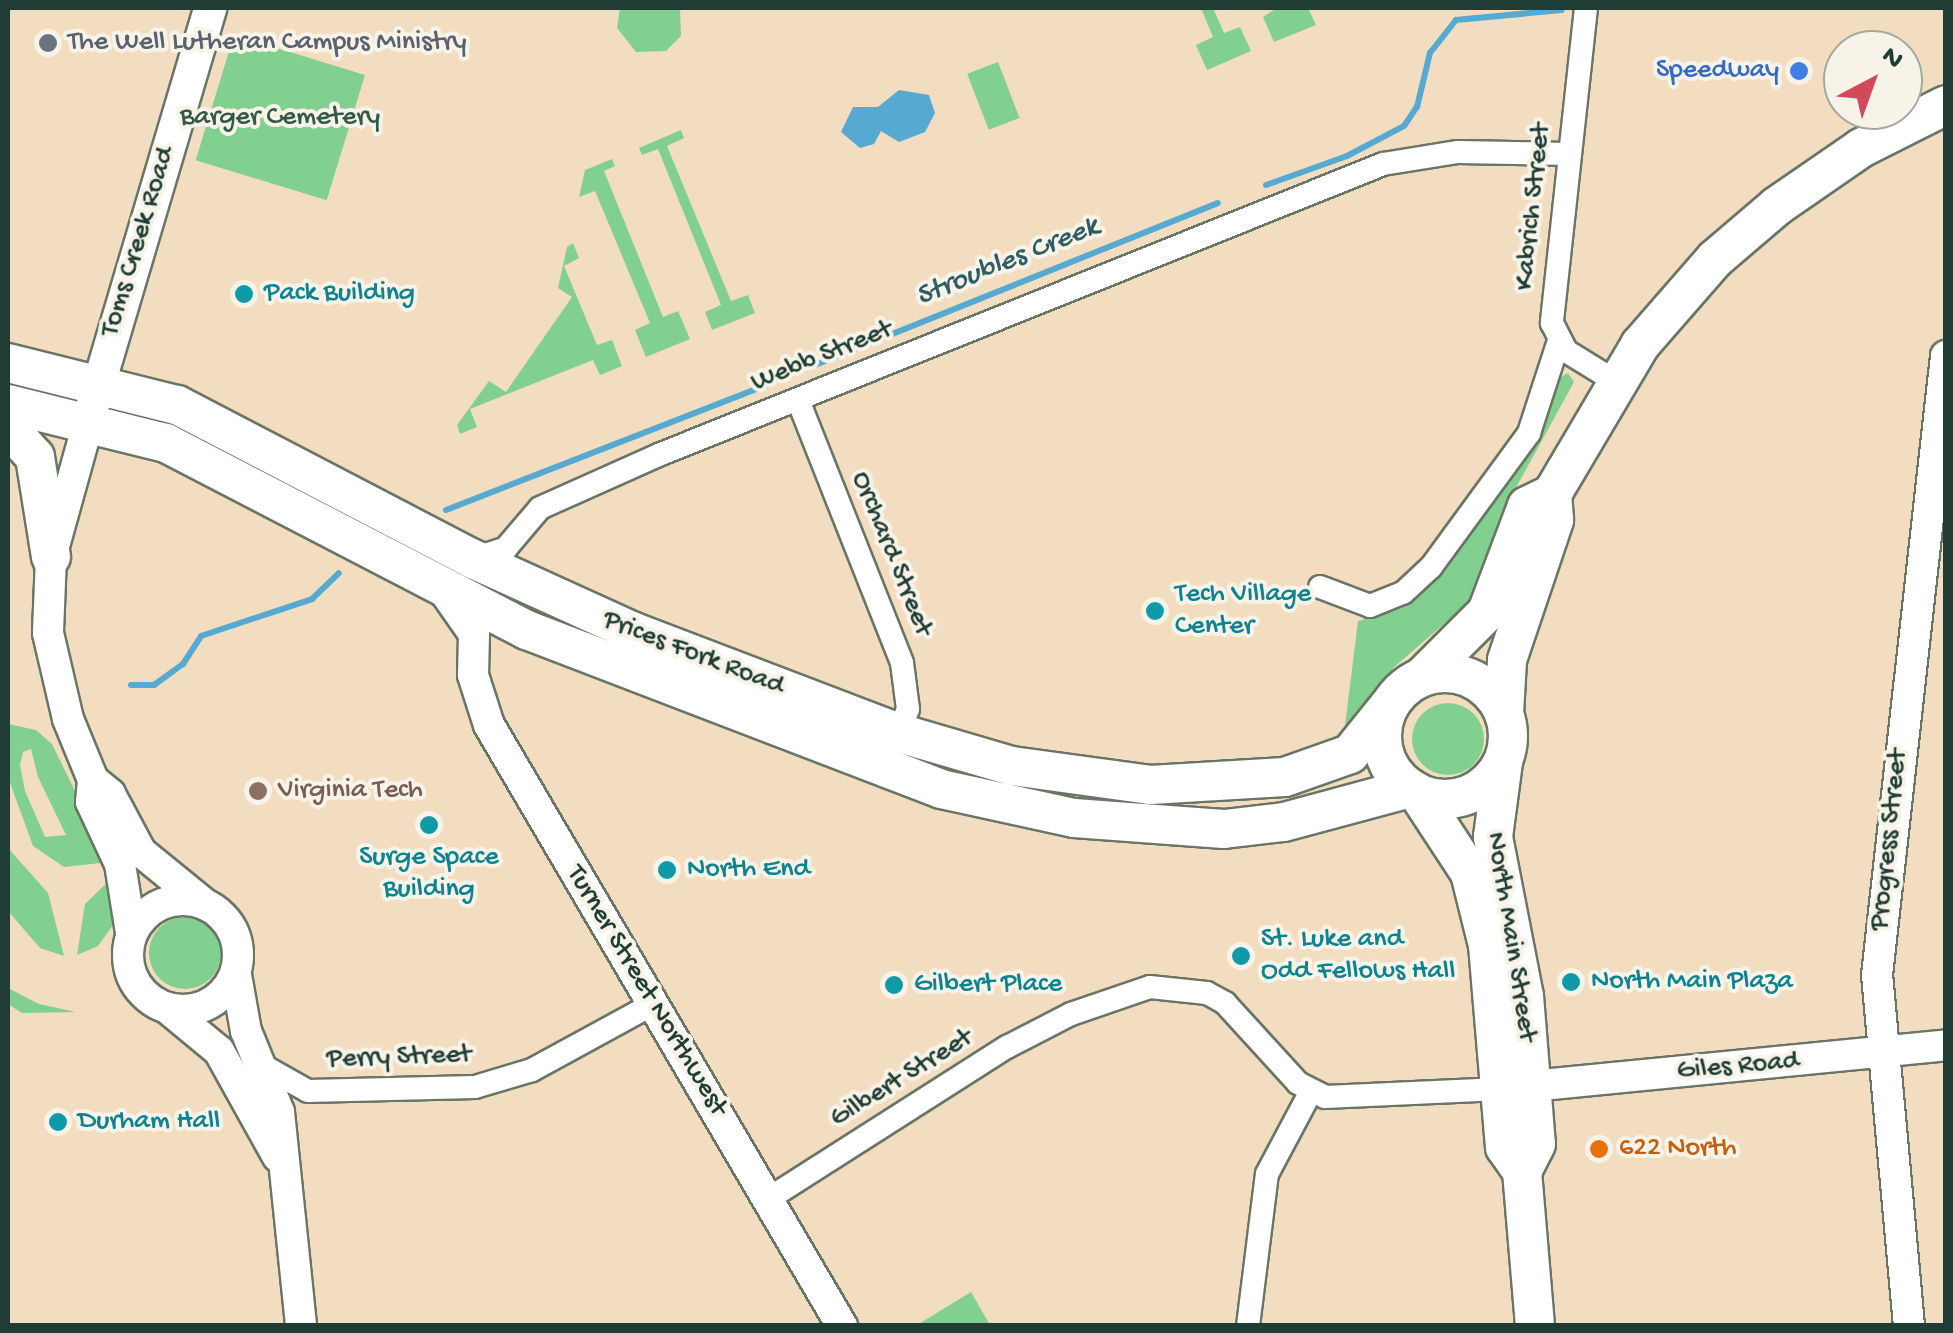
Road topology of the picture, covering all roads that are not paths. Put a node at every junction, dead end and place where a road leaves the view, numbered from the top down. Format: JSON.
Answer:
{"nodes":[{"id":1,"x":210,"y":8,"type":"edge"},
{"id":2,"x":1586,"y":8,"type":"edge"},
{"id":3,"x":1942,"y":112,"type":"edge"},
{"id":4,"x":1570,"y":154,"type":"junction"},
{"id":5,"x":1558,"y":344,"type":"junction"},
{"id":6,"x":1946,"y":356,"type":"edge"},
{"id":7,"x":8,"y":363,"type":"edge"},
{"id":8,"x":98,"y":381,"type":"junction"},
{"id":9,"x":1615,"y":382,"type":"junction"},
{"id":10,"x":798,"y":400,"type":"junction"},
{"id":11,"x":8,"y":404,"type":"edge"},
{"id":12,"x":89,"y":420,"type":"junction"},
{"id":13,"x":8,"y":426,"type":"edge"},
{"id":14,"x":1939,"y":470,"type":"edge"},
{"id":15,"x":1552,"y":494,"type":"junction"},
{"id":16,"x":515,"y":541,"type":"junction"},
{"id":17,"x":51,"y":557,"type":"junction"},
{"id":18,"x":473,"y":560,"type":"junction"},
{"id":19,"x":432,"y":585,"type":"junction"},
{"id":20,"x":1320,"y":587,"type":"dead end"},
{"id":21,"x":540,"y":591,"type":"junction"},
{"id":22,"x":544,"y":637,"type":"junction"},
{"id":23,"x":477,"y":648,"type":"junction"},
{"id":24,"x":1422,"y":677,"type":"junction"},
{"id":25,"x":1392,"y":703,"type":"junction"},
{"id":26,"x":1504,"y":714,"type":"junction"},
{"id":27,"x":899,"y":733,"type":"junction"},
{"id":28,"x":792,"y":736,"type":"junction"},
{"id":29,"x":1503,"y":762,"type":"junction"},
{"id":30,"x":1012,"y":766,"type":"junction"},
{"id":31,"x":879,"y":768,"type":"junction"},
{"id":32,"x":93,"y":780,"type":"junction"},
{"id":33,"x":1414,"y":790,"type":"junction"},
{"id":34,"x":207,"y":906,"type":"junction"},
{"id":35,"x":131,"y":933,"type":"junction"},
{"id":36,"x":236,"y":975,"type":"junction"},
{"id":37,"x":653,"y":1004,"type":"junction"},
{"id":38,"x":167,"y":1008,"type":"junction"},
{"id":39,"x":1946,"y":1045,"type":"edge"},
{"id":40,"x":1880,"y":1054,"type":"junction"},
{"id":41,"x":260,"y":1064,"type":"junction"},
{"id":42,"x":1516,"y":1087,"type":"junction"},
{"id":43,"x":308,"y":1092,"type":"junction"},
{"id":44,"x":1310,"y":1093,"type":"junction"},
{"id":45,"x":279,"y":1112,"type":"junction"},
{"id":46,"x":278,"y":1157,"type":"junction"},
{"id":47,"x":768,"y":1198,"type":"junction"},
{"id":48,"x":301,"y":1326,"type":"edge"},
{"id":49,"x":842,"y":1326,"type":"edge"},
{"id":50,"x":1248,"y":1326,"type":"edge"},
{"id":51,"x":1534,"y":1326,"type":"edge"},
{"id":52,"x":1909,"y":1326,"type":"edge"}],
"edges":[{"from":1,"to":8,"type":"main road","name":"Toms Creek Road"},
{"from":2,"to":4,"type":"street","name":"Kabrich Street"},
{"from":3,"to":9,"type":"main road"},
{"from":4,"to":5,"type":"street","name":"Kabrich Street"},
{"from":4,"to":10,"type":"street","name":"Webb Street"},
{"from":5,"to":9,"type":"street"},
{"from":5,"to":20,"type":"street"},
{"from":6,"to":14,"type":"street","name":"Progress Street"},
{"from":7,"to":8,"type":"main road","name":"Prices Fork Road"},
{"from":8,"to":12,"type":"main road","name":"Toms Creek Road"},
{"from":8,"to":18,"type":"main road","name":"Prices Fork Road"},
{"from":9,"to":15,"type":"main road"},
{"from":10,"to":16,"type":"street","name":"Webb Street"},
{"from":10,"to":27,"type":"street","name":"Orchard Street"},
{"from":11,"to":12,"type":"main road","name":"Prices Fork Road"},
{"from":12,"to":17,"type":"street"},
{"from":12,"to":19,"type":"main road","name":"Prices Fork Road"},
{"from":13,"to":17,"type":"main road"},
{"from":14,"to":40,"type":"street","name":"Progress Street"},
{"from":15,"to":24,"type":"main road"},
{"from":15,"to":26,"type":"main road"},
{"from":16,"to":18,"type":"street","name":"Webb Street"},
{"from":16,"to":21,"type":"street"},
{"from":17,"to":32,"type":"street"},
{"from":18,"to":21,"type":"main road","name":"Prices Fork Road"},
{"from":19,"to":22,"type":"main road","name":"Prices Fork Road"},
{"from":19,"to":23,"type":"street","name":"Turner Street Northwest"},
{"from":21,"to":27,"type":"main road","name":"Prices Fork Road"},
{"from":22,"to":23,"type":"street"},
{"from":22,"to":28,"type":"main road","name":"Prices Fork Road"},
{"from":23,"to":37,"type":"street","name":"Turner Street Northwest"},
{"from":24,"to":25,"type":"main road"},
{"from":24,"to":26,"type":"main road"},
{"from":25,"to":30,"type":"main road","name":"Prices Fork Road"},
{"from":25,"to":33,"type":"main road"},
{"from":26,"to":29,"type":"main road"},
{"from":27,"to":28,"type":"main road"},
{"from":27,"to":30,"type":"main road","name":"Prices Fork Road"},
{"from":28,"to":31,"type":"main road","name":"Prices Fork Road"},
{"from":29,"to":33,"type":"main road"},
{"from":29,"to":42,"type":"main road","name":"North Main Street"},
{"from":30,"to":31,"type":"main road"},
{"from":31,"to":33,"type":"main road","name":"Prices Fork Road"},
{"from":32,"to":34,"type":"street"},
{"from":32,"to":35,"type":"street"},
{"from":33,"to":42,"type":"main road","name":"North Main Street"},
{"from":34,"to":35,"type":"street"},
{"from":34,"to":36,"type":"street"},
{"from":35,"to":38,"type":"street"},
{"from":36,"to":38,"type":"street"},
{"from":36,"to":41,"type":"street"},
{"from":37,"to":43,"type":"street","name":"Perry Street"},
{"from":37,"to":47,"type":"street","name":"Turner Street Northwest"},
{"from":38,"to":46,"type":"street"},
{"from":39,"to":40,"type":"street","name":"Giles Road"},
{"from":40,"to":42,"type":"street","name":"Giles Road"},
{"from":40,"to":52,"type":"street","name":"Progress Street"},
{"from":41,"to":43,"type":"street","name":"Perry Street"},
{"from":41,"to":45,"type":"street"},
{"from":42,"to":44,"type":"street"},
{"from":42,"to":51,"type":"main road","name":"North Main Street"},
{"from":43,"to":45,"type":"street","name":"Perry Street"},
{"from":44,"to":47,"type":"street","name":"Gilbert Street"},
{"from":44,"to":50,"type":"street"},
{"from":45,"to":46,"type":"street"},
{"from":46,"to":48,"type":"street"},
{"from":47,"to":49,"type":"street","name":"Turner Street Northwest"}]}
